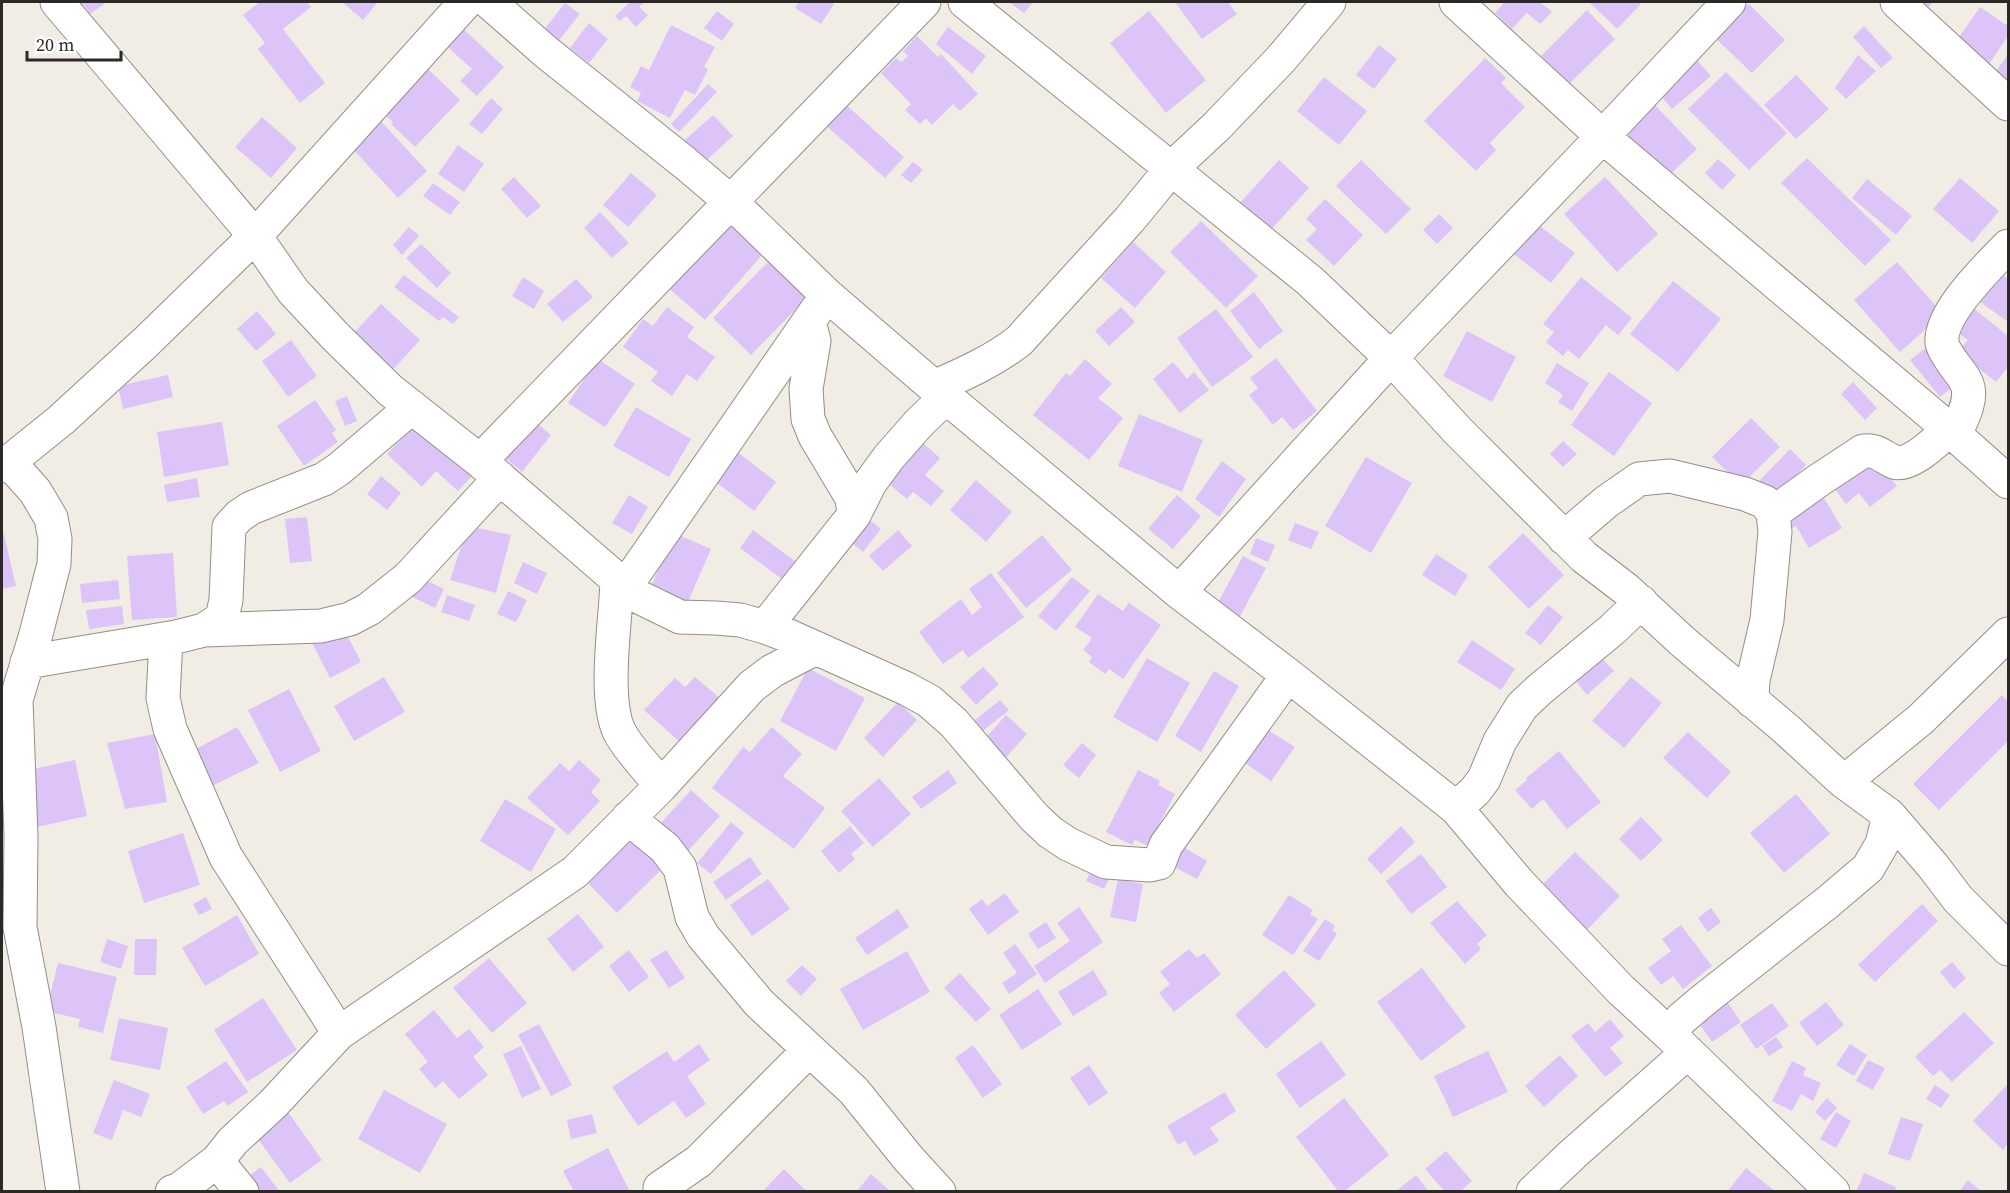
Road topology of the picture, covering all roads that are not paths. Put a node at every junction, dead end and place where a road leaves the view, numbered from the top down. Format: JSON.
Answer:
{"nodes":[{"id":1,"x":57,"y":2,"type":"edge"},
{"id":2,"x":466,"y":2,"type":"edge"},
{"id":3,"x":489,"y":2,"type":"edge"},
{"id":4,"x":924,"y":2,"type":"edge"},
{"id":5,"x":965,"y":2,"type":"edge"},
{"id":6,"x":1329,"y":2,"type":"edge"},
{"id":7,"x":1456,"y":2,"type":"edge"},
{"id":8,"x":1729,"y":2,"type":"edge"},
{"id":9,"x":1897,"y":2,"type":"edge"},
{"id":10,"x":2008,"y":104,"type":"edge"},
{"id":11,"x":1603,"y":137,"type":"junction"},
{"id":12,"x":1171,"y":169,"type":"junction"},
{"id":13,"x":731,"y":202,"type":"junction"},
{"id":14,"x":255,"y":236,"type":"junction"},
{"id":15,"x":2008,"y":246,"type":"edge"},
{"id":16,"x":827,"y":295,"type":"junction"},
{"id":17,"x":809,"y":322,"type":"junction"},
{"id":18,"x":1391,"y":358,"type":"junction"},
{"id":19,"x":940,"y":392,"type":"junction"},
{"id":20,"x":412,"y":407,"type":"junction"},
{"id":21,"x":1952,"y":432,"type":"junction"},
{"id":22,"x":5,"y":464,"type":"edge"},
{"id":23,"x":490,"y":469,"type":"junction"},
{"id":24,"x":2008,"y":482,"type":"edge"},
{"id":25,"x":1773,"y":513,"type":"junction"},
{"id":26,"x":854,"y":515,"type":"junction"},
{"id":27,"x":1564,"y":538,"type":"junction"},
{"id":28,"x":621,"y":584,"type":"junction"},
{"id":29,"x":1179,"y":592,"type":"junction"},
{"id":30,"x":1641,"y":602,"type":"junction"},
{"id":31,"x":765,"y":627,"type":"junction"},
{"id":32,"x":204,"y":630,"type":"junction"},
{"id":33,"x":2008,"y":634,"type":"edge"},
{"id":34,"x":166,"y":639,"type":"junction"},
{"id":35,"x":816,"y":648,"type":"junction"},
{"id":36,"x":27,"y":662,"type":"junction"},
{"id":37,"x":1288,"y":675,"type":"junction"},
{"id":38,"x":1752,"y":701,"type":"junction"},
{"id":39,"x":1844,"y":782,"type":"junction"},
{"id":40,"x":661,"y":786,"type":"junction"},
{"id":41,"x":1456,"y":808,"type":"junction"},
{"id":42,"x":1889,"y":815,"type":"junction"},
{"id":43,"x":628,"y":818,"type":"junction"},
{"id":44,"x":2008,"y":949,"type":"edge"},
{"id":45,"x":339,"y":1033,"type":"junction"},
{"id":46,"x":1679,"y":1044,"type":"junction"},
{"id":47,"x":809,"y":1050,"type":"junction"},
{"id":48,"x":217,"y":1161,"type":"junction"},
{"id":49,"x":660,"y":1188,"type":"dead end"},
{"id":50,"x":63,"y":1191,"type":"edge"},
{"id":51,"x":172,"y":1191,"type":"edge"},
{"id":52,"x":242,"y":1191,"type":"edge"},
{"id":53,"x":939,"y":1191,"type":"edge"},
{"id":54,"x":1533,"y":1191,"type":"edge"},
{"id":55,"x":1833,"y":1191,"type":"edge"}],
"edges":[{"from":1,"to":14,"type":"street"},
{"from":2,"to":14,"type":"street"},
{"from":3,"to":13,"type":"street"},
{"from":4,"to":13,"type":"street"},
{"from":5,"to":12,"type":"street"},
{"from":6,"to":12,"type":"street"},
{"from":7,"to":11,"type":"street"},
{"from":8,"to":11,"type":"street"},
{"from":9,"to":10,"type":"street"},
{"from":11,"to":18,"type":"street"},
{"from":11,"to":21,"type":"street"},
{"from":12,"to":18,"type":"street"},
{"from":12,"to":19,"type":"street"},
{"from":13,"to":16,"type":"street"},
{"from":13,"to":23,"type":"street"},
{"from":14,"to":20,"type":"street"},
{"from":14,"to":22,"type":"street"},
{"from":15,"to":21,"type":"street"},
{"from":16,"to":17,"type":"street"},
{"from":16,"to":19,"type":"street"},
{"from":17,"to":26,"type":"street"},
{"from":17,"to":28,"type":"street"},
{"from":18,"to":27,"type":"street"},
{"from":18,"to":29,"type":"street"},
{"from":19,"to":26,"type":"street"},
{"from":19,"to":29,"type":"street"},
{"from":20,"to":23,"type":"street"},
{"from":20,"to":32,"type":"street"},
{"from":21,"to":24,"type":"street"},
{"from":21,"to":25,"type":"street"},
{"from":22,"to":36,"type":"street"},
{"from":23,"to":28,"type":"street"},
{"from":23,"to":32,"type":"street"},
{"from":25,"to":27,"type":"street"},
{"from":25,"to":38,"type":"street"},
{"from":26,"to":31,"type":"street"},
{"from":27,"to":30,"type":"street"},
{"from":28,"to":31,"type":"street"},
{"from":28,"to":40,"type":"street"},
{"from":29,"to":37,"type":"street"},
{"from":30,"to":38,"type":"street"},
{"from":30,"to":41,"type":"street"},
{"from":31,"to":35,"type":"street"},
{"from":32,"to":34,"type":"street"},
{"from":33,"to":39,"type":"street"},
{"from":34,"to":36,"type":"street"},
{"from":34,"to":45,"type":"street"},
{"from":35,"to":37,"type":"street"},
{"from":35,"to":40,"type":"street"},
{"from":36,"to":50,"type":"street"},
{"from":37,"to":41,"type":"street"},
{"from":38,"to":39,"type":"street"},
{"from":39,"to":42,"type":"street"},
{"from":40,"to":43,"type":"street"},
{"from":41,"to":46,"type":"street"},
{"from":42,"to":44,"type":"street"},
{"from":42,"to":46,"type":"street"},
{"from":43,"to":45,"type":"street"},
{"from":43,"to":47,"type":"street"},
{"from":45,"to":48,"type":"street"},
{"from":46,"to":54,"type":"street"},
{"from":46,"to":55,"type":"street"},
{"from":47,"to":49,"type":"street"},
{"from":47,"to":53,"type":"street"},
{"from":48,"to":51,"type":"street"},
{"from":48,"to":52,"type":"street"}]}
